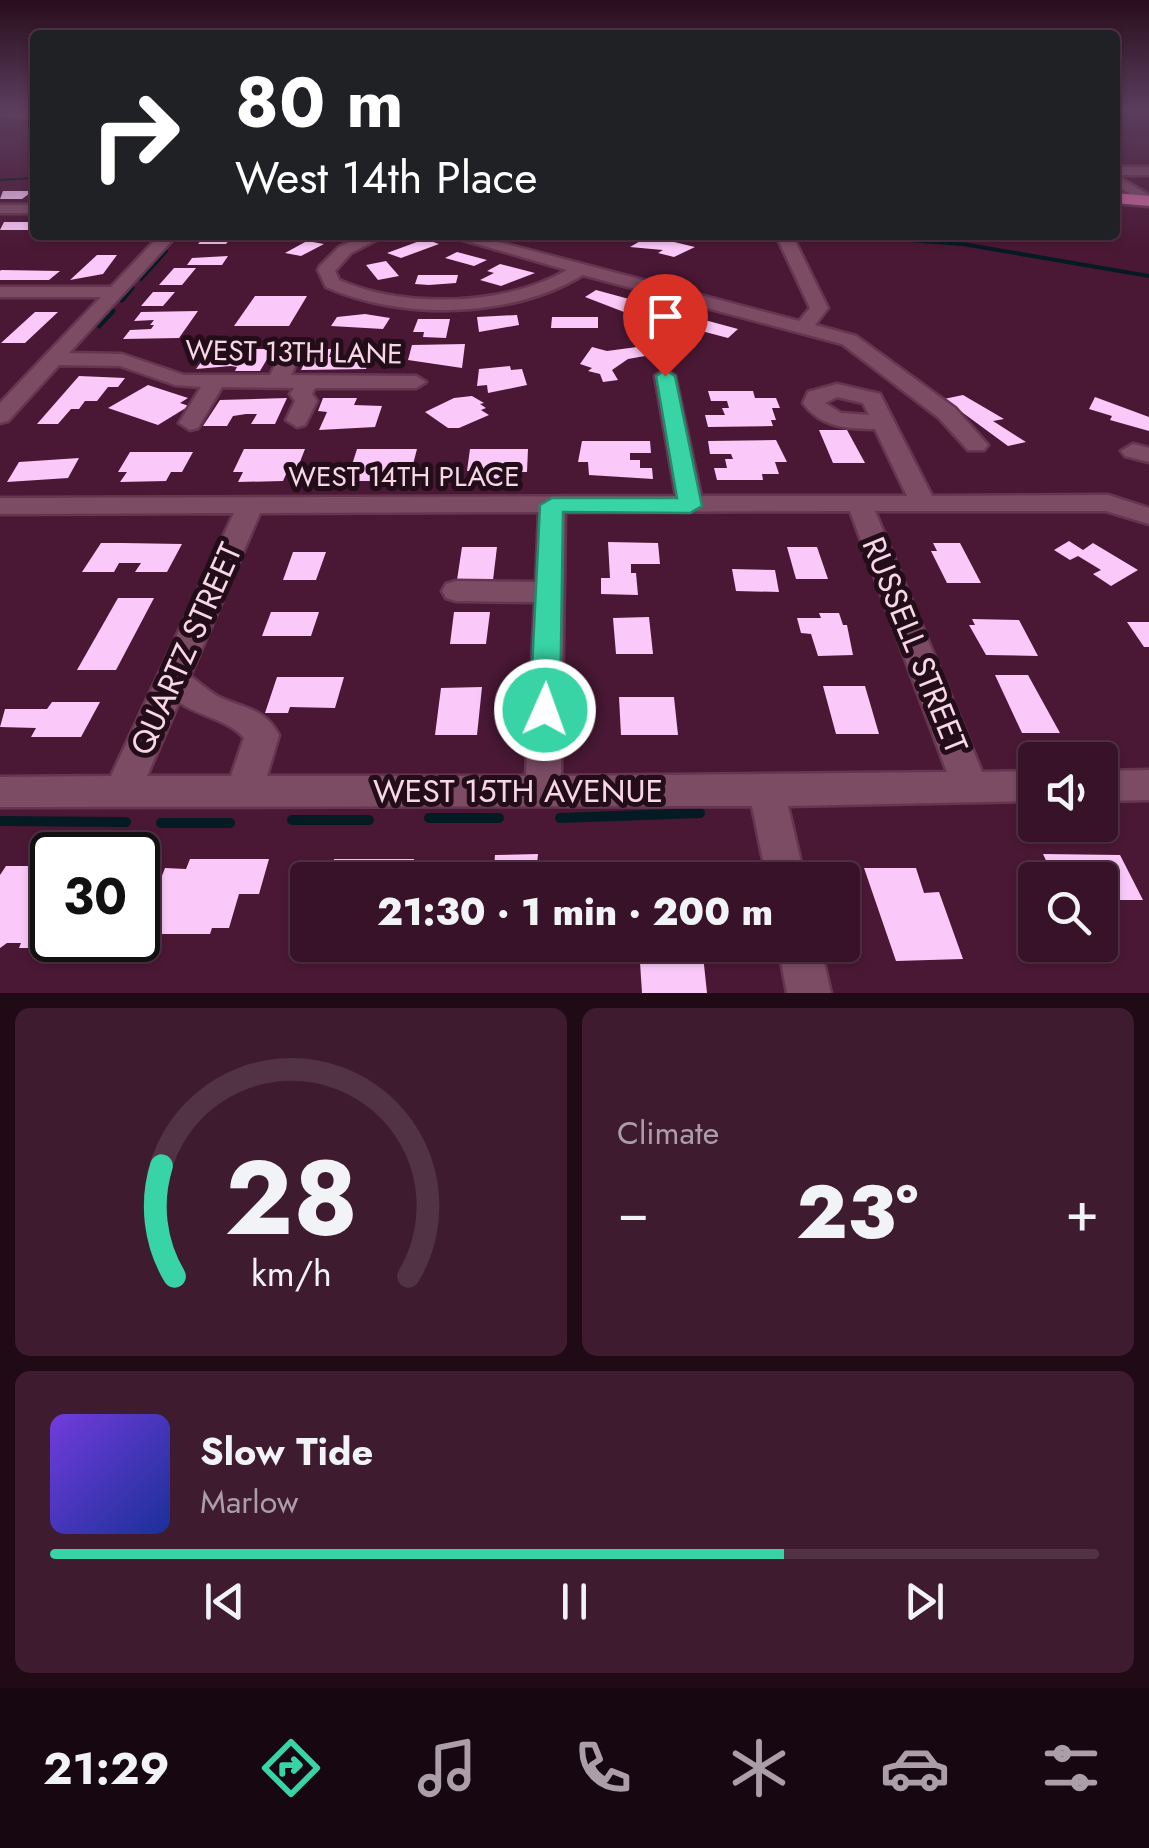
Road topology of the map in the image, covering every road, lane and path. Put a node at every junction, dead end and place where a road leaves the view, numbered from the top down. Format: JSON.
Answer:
{"nodes":[{"id":1,"x":1120,"y":171,"type":"edge"},
{"id":2,"x":1133,"y":171,"type":"junction"},
{"id":3,"x":1149,"y":172,"type":"edge"},
{"id":4,"x":1149,"y":181,"type":"edge"},
{"id":5,"x":1120,"y":183,"type":"edge"},
{"id":6,"x":1120,"y":198,"type":"edge"},
{"id":7,"x":1149,"y":201,"type":"edge"},
{"id":8,"x":0,"y":209,"type":"edge"},
{"id":9,"x":30,"y":210,"type":"edge"},
{"id":10,"x":164,"y":240,"type":"edge"},
{"id":11,"x":369,"y":240,"type":"edge"},
{"id":12,"x":473,"y":240,"type":"edge"},
{"id":13,"x":787,"y":240,"type":"edge"},
{"id":14,"x":581,"y":269,"type":"junction"},
{"id":15,"x":0,"y":292,"type":"edge"},
{"id":16,"x":115,"y":292,"type":"junction"},
{"id":17,"x":802,"y":328,"type":"junction"},
{"id":18,"x":293,"y":349,"type":"dead end"},
{"id":19,"x":53,"y":359,"type":"junction"},
{"id":20,"x":665,"y":376,"type":"dead end"},
{"id":21,"x":215,"y":382,"type":"junction"},
{"id":22,"x":276,"y":382,"type":"junction"},
{"id":23,"x":307,"y":382,"type":"junction"},
{"id":24,"x":416,"y":382,"type":"dead end"},
{"id":25,"x":0,"y":415,"type":"edge"},
{"id":26,"x":297,"y":420,"type":"dead end"},
{"id":27,"x":883,"y":422,"type":"dead end"},
{"id":28,"x":190,"y":423,"type":"dead end"},
{"id":29,"x":976,"y":445,"type":"dead end"},
{"id":30,"x":552,"y":505,"type":"junction"},
{"id":31,"x":860,"y":505,"type":"junction"},
{"id":32,"x":924,"y":505,"type":"junction"},
{"id":33,"x":0,"y":506,"type":"edge"},
{"id":34,"x":250,"y":506,"type":"junction"},
{"id":35,"x":690,"y":506,"type":"junction"},
{"id":36,"x":1149,"y":516,"type":"edge"},
{"id":37,"x":456,"y":591,"type":"dead end"},
{"id":38,"x":549,"y":592,"type":"junction"},
{"id":39,"x":172,"y":680,"type":"junction"},
{"id":40,"x":1149,"y":785,"type":"edge"},
{"id":41,"x":970,"y":786,"type":"junction"},
{"id":42,"x":1018,"y":786,"type":"edge"},
{"id":43,"x":1118,"y":786,"type":"edge"},
{"id":44,"x":543,"y":791,"type":"junction"},
{"id":45,"x":767,"y":791,"type":"junction"},
{"id":46,"x":0,"y":792,"type":"edge"},
{"id":47,"x":122,"y":792,"type":"junction"},
{"id":48,"x":244,"y":792,"type":"junction"},
{"id":49,"x":782,"y":862,"type":"edge"},
{"id":50,"x":803,"y":962,"type":"edge"},
{"id":51,"x":809,"y":993,"type":"edge"}],
"edges":[{"from":1,"to":2,"type":"street"},
{"from":2,"to":3,"type":"street"},
{"from":2,"to":4,"type":"street"},
{"from":5,"to":7,"type":"street"},
{"from":6,"to":7,"type":"main road"},
{"from":8,"to":9,"type":"street"},
{"from":10,"to":16,"type":"street"},
{"from":11,"to":14,"type":"street"},
{"from":12,"to":14,"type":"street"},
{"from":13,"to":17,"type":"street"},
{"from":14,"to":17,"type":"street"},
{"from":15,"to":16,"type":"street"},
{"from":16,"to":19,"type":"street"},
{"from":17,"to":29,"type":"street"},
{"from":18,"to":22,"type":"street"},
{"from":19,"to":21,"type":"street","name":"WEST 13TH LANE"},
{"from":19,"to":25,"type":"street"},
{"from":20,"to":35,"type":"street"},
{"from":21,"to":22,"type":"street","name":"WEST 13TH LANE"},
{"from":21,"to":28,"type":"street"},
{"from":22,"to":23,"type":"street","name":"WEST 13TH LANE"},
{"from":23,"to":24,"type":"street","name":"WEST 13TH LANE"},
{"from":23,"to":26,"type":"street"},
{"from":27,"to":32,"type":"street"},
{"from":30,"to":34,"type":"street","name":"WEST 14TH PLACE"},
{"from":30,"to":35,"type":"street","name":"WEST 14TH PLACE"},
{"from":30,"to":38,"type":"street"},
{"from":31,"to":32,"type":"street","name":"WEST 14TH PLACE"},
{"from":31,"to":35,"type":"street","name":"WEST 14TH PLACE"},
{"from":31,"to":41,"type":"street","name":"RUSSELL STREET"},
{"from":32,"to":36,"type":"street","name":"WEST 14TH PLACE"},
{"from":33,"to":34,"type":"street","name":"WEST 14TH PLACE"},
{"from":34,"to":39,"type":"street","name":"QUARTZ STREET"},
{"from":37,"to":38,"type":"street"},
{"from":38,"to":44,"type":"street"},
{"from":39,"to":47,"type":"street","name":"QUARTZ STREET"},
{"from":39,"to":48,"type":"street"},
{"from":40,"to":43,"type":"street"},
{"from":41,"to":42,"type":"street","name":"WEST 15TH AVENUE"},
{"from":41,"to":45,"type":"street","name":"WEST 15TH AVENUE"},
{"from":44,"to":45,"type":"street","name":"WEST 15TH AVENUE"},
{"from":44,"to":48,"type":"street","name":"WEST 15TH AVENUE"},
{"from":45,"to":49,"type":"street"},
{"from":46,"to":47,"type":"street","name":"WEST 15TH AVENUE"},
{"from":47,"to":48,"type":"street","name":"WEST 15TH AVENUE"},
{"from":50,"to":51,"type":"street"}]}
